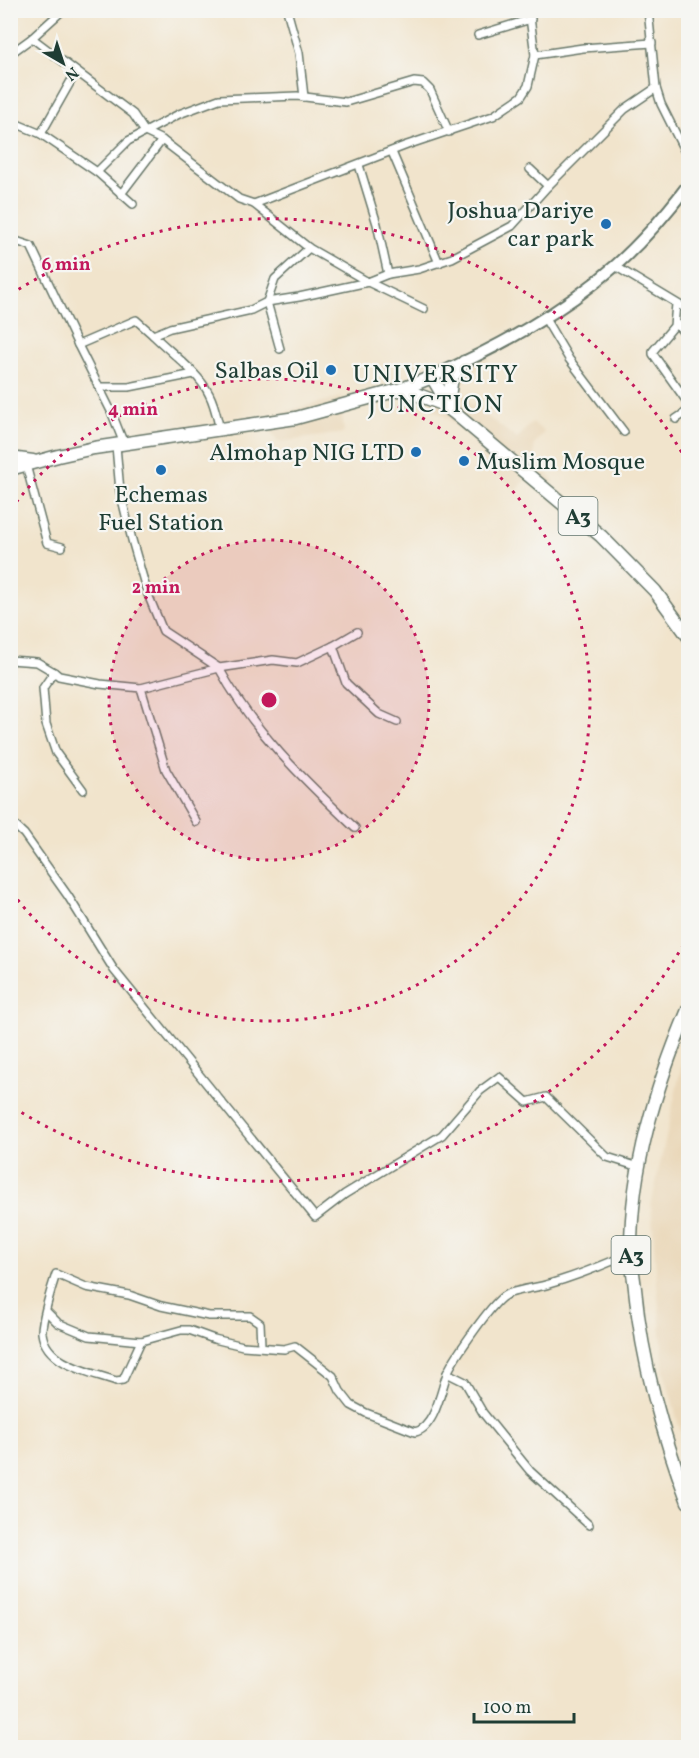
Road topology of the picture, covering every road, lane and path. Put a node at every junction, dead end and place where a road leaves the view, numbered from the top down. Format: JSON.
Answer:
{"nodes":[{"id":1,"x":63,"y":10,"type":"edge"},
{"id":2,"x":287,"y":10,"type":"edge"},
{"id":3,"x":529,"y":10,"type":"edge"},
{"id":4,"x":648,"y":10,"type":"edge"},
{"id":5,"x":531,"y":19,"type":"junction"},
{"id":6,"x":478,"y":35,"type":"dead end"},
{"id":7,"x":32,"y":38,"type":"junction"},
{"id":8,"x":652,"y":43,"type":"junction"},
{"id":9,"x":10,"y":54,"type":"edge"},
{"id":10,"x":535,"y":55,"type":"junction"},
{"id":11,"x":76,"y":72,"type":"junction"},
{"id":12,"x":656,"y":88,"type":"junction"},
{"id":13,"x":304,"y":97,"type":"junction"},
{"id":14,"x":10,"y":122,"type":"edge"},
{"id":15,"x":145,"y":132,"type":"junction"},
{"id":16,"x":449,"y":132,"type":"junction"},
{"id":17,"x":40,"y":134,"type":"junction"},
{"id":18,"x":162,"y":140,"type":"junction"},
{"id":19,"x":392,"y":152,"type":"junction"},
{"id":20,"x":688,"y":158,"type":"edge"},
{"id":21,"x":359,"y":165,"type":"junction"},
{"id":22,"x":530,"y":169,"type":"dead end"},
{"id":23,"x":97,"y":172,"type":"junction"},
{"id":24,"x":688,"y":184,"type":"edge"},
{"id":25,"x":548,"y":186,"type":"junction"},
{"id":26,"x":121,"y":194,"type":"junction"},
{"id":27,"x":133,"y":204,"type":"dead end"},
{"id":28,"x":254,"y":204,"type":"junction"},
{"id":29,"x":10,"y":239,"type":"edge"},
{"id":30,"x":309,"y":248,"type":"junction"},
{"id":31,"x":439,"y":263,"type":"junction"},
{"id":32,"x":615,"y":266,"type":"junction"},
{"id":33,"x":388,"y":274,"type":"junction"},
{"id":34,"x":368,"y":282,"type":"junction"},
{"id":35,"x":267,"y":302,"type":"junction"},
{"id":36,"x":676,"y":304,"type":"junction"},
{"id":37,"x":424,"y":309,"type":"dead end"},
{"id":38,"x":688,"y":310,"type":"edge"},
{"id":39,"x":544,"y":317,"type":"junction"},
{"id":40,"x":675,"y":322,"type":"junction"},
{"id":41,"x":153,"y":335,"type":"junction"},
{"id":42,"x":688,"y":338,"type":"edge"},
{"id":43,"x":78,"y":345,"type":"junction"},
{"id":44,"x":280,"y":349,"type":"dead end"},
{"id":45,"x":464,"y":362,"type":"junction"},
{"id":46,"x":194,"y":374,"type":"junction"},
{"id":47,"x":428,"y":379,"type":"junction"},
{"id":48,"x":100,"y":387,"type":"junction"},
{"id":49,"x":402,"y":389,"type":"junction"},
{"id":50,"x":688,"y":403,"type":"edge"},
{"id":51,"x":446,"y":406,"type":"junction"},
{"id":52,"x":688,"y":411,"type":"edge"},
{"id":53,"x":676,"y":419,"type":"dead end"},
{"id":54,"x":220,"y":430,"type":"junction"},
{"id":55,"x":624,"y":432,"type":"dead end"},
{"id":56,"x":120,"y":445,"type":"junction"},
{"id":57,"x":10,"y":458,"type":"edge"},
{"id":58,"x":40,"y":461,"type":"junction"},
{"id":59,"x":27,"y":465,"type":"junction"},
{"id":60,"x":10,"y":469,"type":"edge"},
{"id":61,"x":62,"y":547,"type":"dead end"},
{"id":62,"x":357,"y":632,"type":"dead end"},
{"id":63,"x":688,"y":636,"type":"edge"},
{"id":64,"x":333,"y":646,"type":"junction"},
{"id":65,"x":10,"y":660,"type":"edge"},
{"id":66,"x":219,"y":668,"type":"junction"},
{"id":67,"x":54,"y":672,"type":"junction"},
{"id":68,"x":141,"y":688,"type":"junction"},
{"id":69,"x":396,"y":722,"type":"dead end"},
{"id":70,"x":83,"y":790,"type":"dead end"},
{"id":71,"x":10,"y":821,"type":"edge"},
{"id":72,"x":196,"y":822,"type":"dead end"},
{"id":73,"x":355,"y":828,"type":"dead end"},
{"id":74,"x":688,"y":1010,"type":"edge"},
{"id":75,"x":639,"y":1167,"type":"junction"},
{"id":76,"x":631,"y":1253,"type":"junction"},
{"id":77,"x":47,"y":1312,"type":"junction"},
{"id":78,"x":141,"y":1341,"type":"junction"},
{"id":79,"x":261,"y":1346,"type":"junction"},
{"id":80,"x":447,"y":1373,"type":"junction"},
{"id":81,"x":688,"y":1502,"type":"edge"},
{"id":82,"x":589,"y":1525,"type":"dead end"}],
"edges":[{"from":1,"to":7,"type":"street"},
{"from":2,"to":13,"type":"street"},
{"from":3,"to":5,"type":"street"},
{"from":4,"to":8,"type":"street"},
{"from":5,"to":6,"type":"street"},
{"from":5,"to":10,"type":"street"},
{"from":7,"to":9,"type":"street"},
{"from":7,"to":11,"type":"street"},
{"from":8,"to":10,"type":"street"},
{"from":8,"to":12,"type":"street"},
{"from":10,"to":16,"type":"street"},
{"from":11,"to":15,"type":"street"},
{"from":11,"to":17,"type":"street"},
{"from":12,"to":20,"type":"street"},
{"from":12,"to":25,"type":"street"},
{"from":13,"to":15,"type":"street"},
{"from":13,"to":16,"type":"street"},
{"from":14,"to":17,"type":"street"},
{"from":15,"to":18,"type":"street"},
{"from":15,"to":23,"type":"street"},
{"from":16,"to":19,"type":"street"},
{"from":17,"to":23,"type":"street"},
{"from":18,"to":26,"type":"street"},
{"from":18,"to":28,"type":"street"},
{"from":19,"to":21,"type":"street"},
{"from":19,"to":31,"type":"street"},
{"from":21,"to":28,"type":"street"},
{"from":21,"to":33,"type":"street"},
{"from":22,"to":25,"type":"street"},
{"from":23,"to":26,"type":"street"},
{"from":24,"to":32,"type":"main road"},
{"from":25,"to":31,"type":"street"},
{"from":26,"to":27,"type":"street"},
{"from":28,"to":30,"type":"street"},
{"from":29,"to":43,"type":"street"},
{"from":30,"to":34,"type":"street"},
{"from":30,"to":35,"type":"street"},
{"from":31,"to":33,"type":"street"},
{"from":32,"to":36,"type":"street"},
{"from":32,"to":39,"type":"main road"},
{"from":33,"to":34,"type":"street"},
{"from":34,"to":35,"type":"street"},
{"from":34,"to":37,"type":"street"},
{"from":35,"to":41,"type":"street"},
{"from":35,"to":44,"type":"street"},
{"from":36,"to":38,"type":"street"},
{"from":36,"to":40,"type":"street"},
{"from":39,"to":45,"type":"main road"},
{"from":39,"to":55,"type":"street"},
{"from":40,"to":42,"type":"street"},
{"from":40,"to":50,"type":"street"},
{"from":41,"to":43,"type":"street"},
{"from":41,"to":46,"type":"street"},
{"from":43,"to":48,"type":"street"},
{"from":45,"to":47,"type":"main road"},
{"from":45,"to":51,"type":"highway"},
{"from":46,"to":48,"type":"street"},
{"from":46,"to":54,"type":"street"},
{"from":47,"to":49,"type":"highway"},
{"from":47,"to":51,"type":"highway","number":"A3"},
{"from":48,"to":56,"type":"street"},
{"from":49,"to":51,"type":"highway","number":"A3"},
{"from":49,"to":54,"type":"highway"},
{"from":51,"to":63,"type":"highway","number":"A3"},
{"from":52,"to":53,"type":"street"},
{"from":54,"to":56,"type":"highway"},
{"from":56,"to":58,"type":"highway"},
{"from":56,"to":66,"type":"street"},
{"from":57,"to":58,"type":"highway"},
{"from":58,"to":59,"type":"highway"},
{"from":59,"to":60,"type":"highway"},
{"from":59,"to":61,"type":"street"},
{"from":62,"to":64,"type":"street"},
{"from":64,"to":66,"type":"street"},
{"from":64,"to":69,"type":"street"},
{"from":65,"to":67,"type":"street"},
{"from":66,"to":68,"type":"street"},
{"from":66,"to":73,"type":"street"},
{"from":67,"to":68,"type":"street"},
{"from":67,"to":70,"type":"street"},
{"from":68,"to":72,"type":"street"},
{"from":71,"to":75,"type":"street"},
{"from":74,"to":75,"type":"highway","number":"A3"},
{"from":75,"to":76,"type":"highway","number":"A3"},
{"from":76,"to":80,"type":"street"},
{"from":76,"to":81,"type":"highway","number":"A3"},
{"from":77,"to":78,"type":"street"},
{"from":77,"to":78,"type":"street"},
{"from":77,"to":79,"type":"street"},
{"from":78,"to":79,"type":"street"},
{"from":79,"to":80,"type":"street"},
{"from":80,"to":82,"type":"street"}]}
